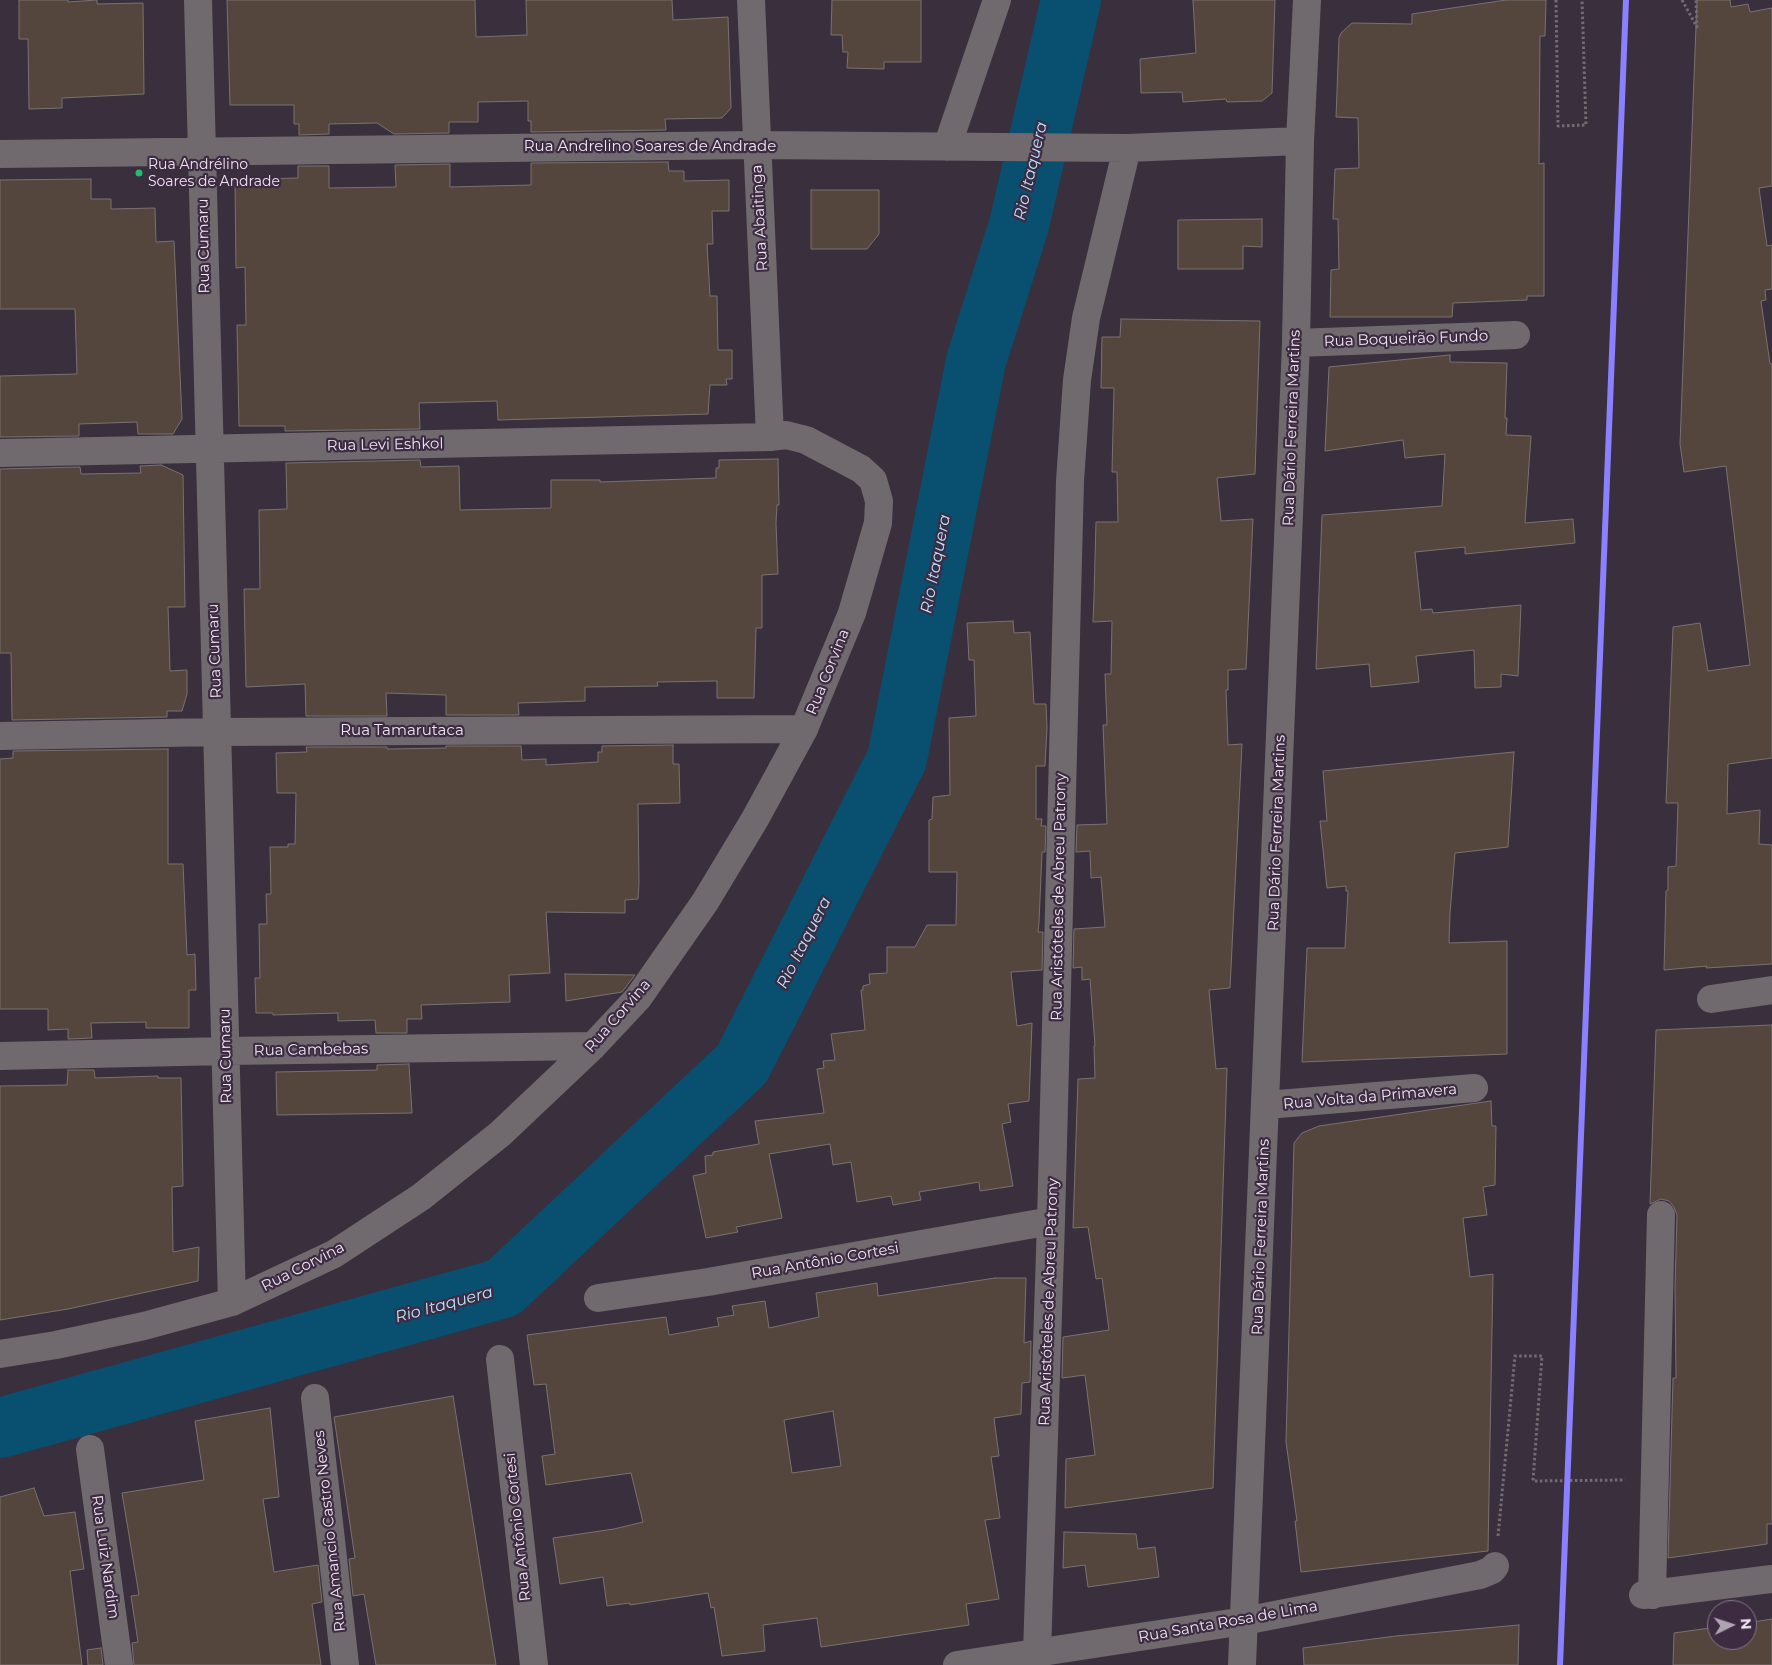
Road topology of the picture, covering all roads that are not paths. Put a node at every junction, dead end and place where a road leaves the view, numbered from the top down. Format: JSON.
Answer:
{"nodes":[{"id":1,"x":198,"y":0,"type":"edge"},
{"id":2,"x":751,"y":0,"type":"edge"},
{"id":3,"x":997,"y":0,"type":"edge"},
{"id":4,"x":1307,"y":0,"type":"edge"},
{"id":5,"x":1300,"y":141,"type":"junction"},
{"id":6,"x":756,"y":145,"type":"junction"},
{"id":7,"x":947,"y":147,"type":"junction"},
{"id":8,"x":1127,"y":148,"type":"junction"},
{"id":9,"x":202,"y":151,"type":"junction"},
{"id":10,"x":0,"y":154,"type":"edge"},
{"id":11,"x":1516,"y":334,"type":"dead end"},
{"id":12,"x":1296,"y":343,"type":"junction"},
{"id":13,"x":770,"y":436,"type":"junction"},
{"id":14,"x":209,"y":449,"type":"junction"},
{"id":15,"x":0,"y":453,"type":"edge"},
{"id":16,"x":804,"y":729,"type":"junction"},
{"id":17,"x":217,"y":732,"type":"junction"},
{"id":18,"x":0,"y":736,"type":"edge"},
{"id":19,"x":1772,"y":990,"type":"edge"},
{"id":20,"x":1711,"y":999,"type":"dead end"},
{"id":21,"x":593,"y":1046,"type":"junction"},
{"id":22,"x":226,"y":1051,"type":"junction"},
{"id":23,"x":0,"y":1056,"type":"edge"},
{"id":24,"x":1474,"y":1088,"type":"dead end"},
{"id":25,"x":1266,"y":1105,"type":"junction"},
{"id":26,"x":1661,"y":1215,"type":"dead end"},
{"id":27,"x":1052,"y":1221,"type":"junction"},
{"id":28,"x":598,"y":1298,"type":"dead end"},
{"id":29,"x":232,"y":1302,"type":"junction"},
{"id":30,"x":0,"y":1354,"type":"edge"},
{"id":31,"x":500,"y":1359,"type":"dead end"},
{"id":32,"x":315,"y":1398,"type":"dead end"},
{"id":33,"x":90,"y":1450,"type":"dead end"},
{"id":34,"x":1495,"y":1566,"type":"road end"},
{"id":35,"x":1772,"y":1578,"type":"edge"},
{"id":36,"x":1244,"y":1621,"type":"junction"},
{"id":37,"x":1037,"y":1652,"type":"junction"},
{"id":38,"x":119,"y":1665,"type":"edge"},
{"id":39,"x":345,"y":1665,"type":"edge"},
{"id":40,"x":534,"y":1665,"type":"edge"},
{"id":41,"x":957,"y":1665,"type":"edge"},
{"id":42,"x":1242,"y":1665,"type":"edge"}],
"edges":[{"from":1,"to":9,"type":"street","name":"Rua Cumaru"},
{"from":2,"to":6,"type":"street","name":"Rua Abaitinga"},
{"from":3,"to":7,"type":"street"},
{"from":4,"to":5,"type":"street","name":"Rua Dário Ferreira Martins"},
{"from":5,"to":8,"type":"street","name":"Rua Andrelino Soares de Andrade"},
{"from":5,"to":12,"type":"street","name":"Rua Dário Ferreira Martins"},
{"from":6,"to":7,"type":"street","name":"Rua Andrelino Soares de Andrade"},
{"from":6,"to":9,"type":"street","name":"Rua Andrelino Soares de Andrade"},
{"from":6,"to":13,"type":"street","name":"Rua Abaitinga"},
{"from":7,"to":8,"type":"street","name":"Rua Andrelino Soares de Andrade"},
{"from":8,"to":27,"type":"street","name":"Rua Aristóteles de Abreu Patrony"},
{"from":9,"to":10,"type":"street","name":"Rua Andrelino Soares de Andrade"},
{"from":9,"to":14,"type":"street","name":"Rua Cumaru"},
{"from":11,"to":12,"type":"street","name":"Rua Boqueirão Fundo"},
{"from":12,"to":25,"type":"street","name":"Rua Dário Ferreira Martins"},
{"from":13,"to":14,"type":"street","name":"Rua Levi Eshkol"},
{"from":13,"to":16,"type":"street","name":"Rua Corvina"},
{"from":14,"to":15,"type":"street","name":"Rua Levi Eshkol"},
{"from":14,"to":17,"type":"street","name":"Rua Cumaru"},
{"from":16,"to":17,"type":"street","name":"Rua Tamarutaca"},
{"from":16,"to":21,"type":"street","name":"Rua Corvina"},
{"from":17,"to":18,"type":"street","name":"Rua Tamarutaca"},
{"from":17,"to":22,"type":"street","name":"Rua Cumaru"},
{"from":19,"to":20,"type":"street"},
{"from":21,"to":22,"type":"street","name":"Rua Cambebas"},
{"from":21,"to":29,"type":"street","name":"Rua Corvina"},
{"from":22,"to":23,"type":"street","name":"Rua Cambebas"},
{"from":22,"to":29,"type":"street","name":"Rua Cumaru"},
{"from":24,"to":25,"type":"street","name":"Rua Volta da Primavera"},
{"from":25,"to":36,"type":"street","name":"Rua Dário Ferreira Martins"},
{"from":26,"to":35,"type":"street"},
{"from":27,"to":28,"type":"street","name":"Rua Antônio Cortesi"},
{"from":27,"to":37,"type":"street","name":"Rua Aristóteles de Abreu Patrony"},
{"from":29,"to":30,"type":"street","name":"Rua Corvina"},
{"from":31,"to":40,"type":"street","name":"Rua Antônio Cortesi"},
{"from":32,"to":39,"type":"street","name":"Rua Amancio Castro Neves"},
{"from":33,"to":38,"type":"street","name":"Rua Luiz Nardim"},
{"from":34,"to":36,"type":"street","name":"Rua Santa Rosa de Lima"},
{"from":36,"to":37,"type":"street","name":"Rua Santa Rosa de Lima"},
{"from":36,"to":42,"type":"street","name":"Rua Dário Ferreira Martins"},
{"from":37,"to":41,"type":"street","name":"Rua Santa Rosa de Lima"}]}
